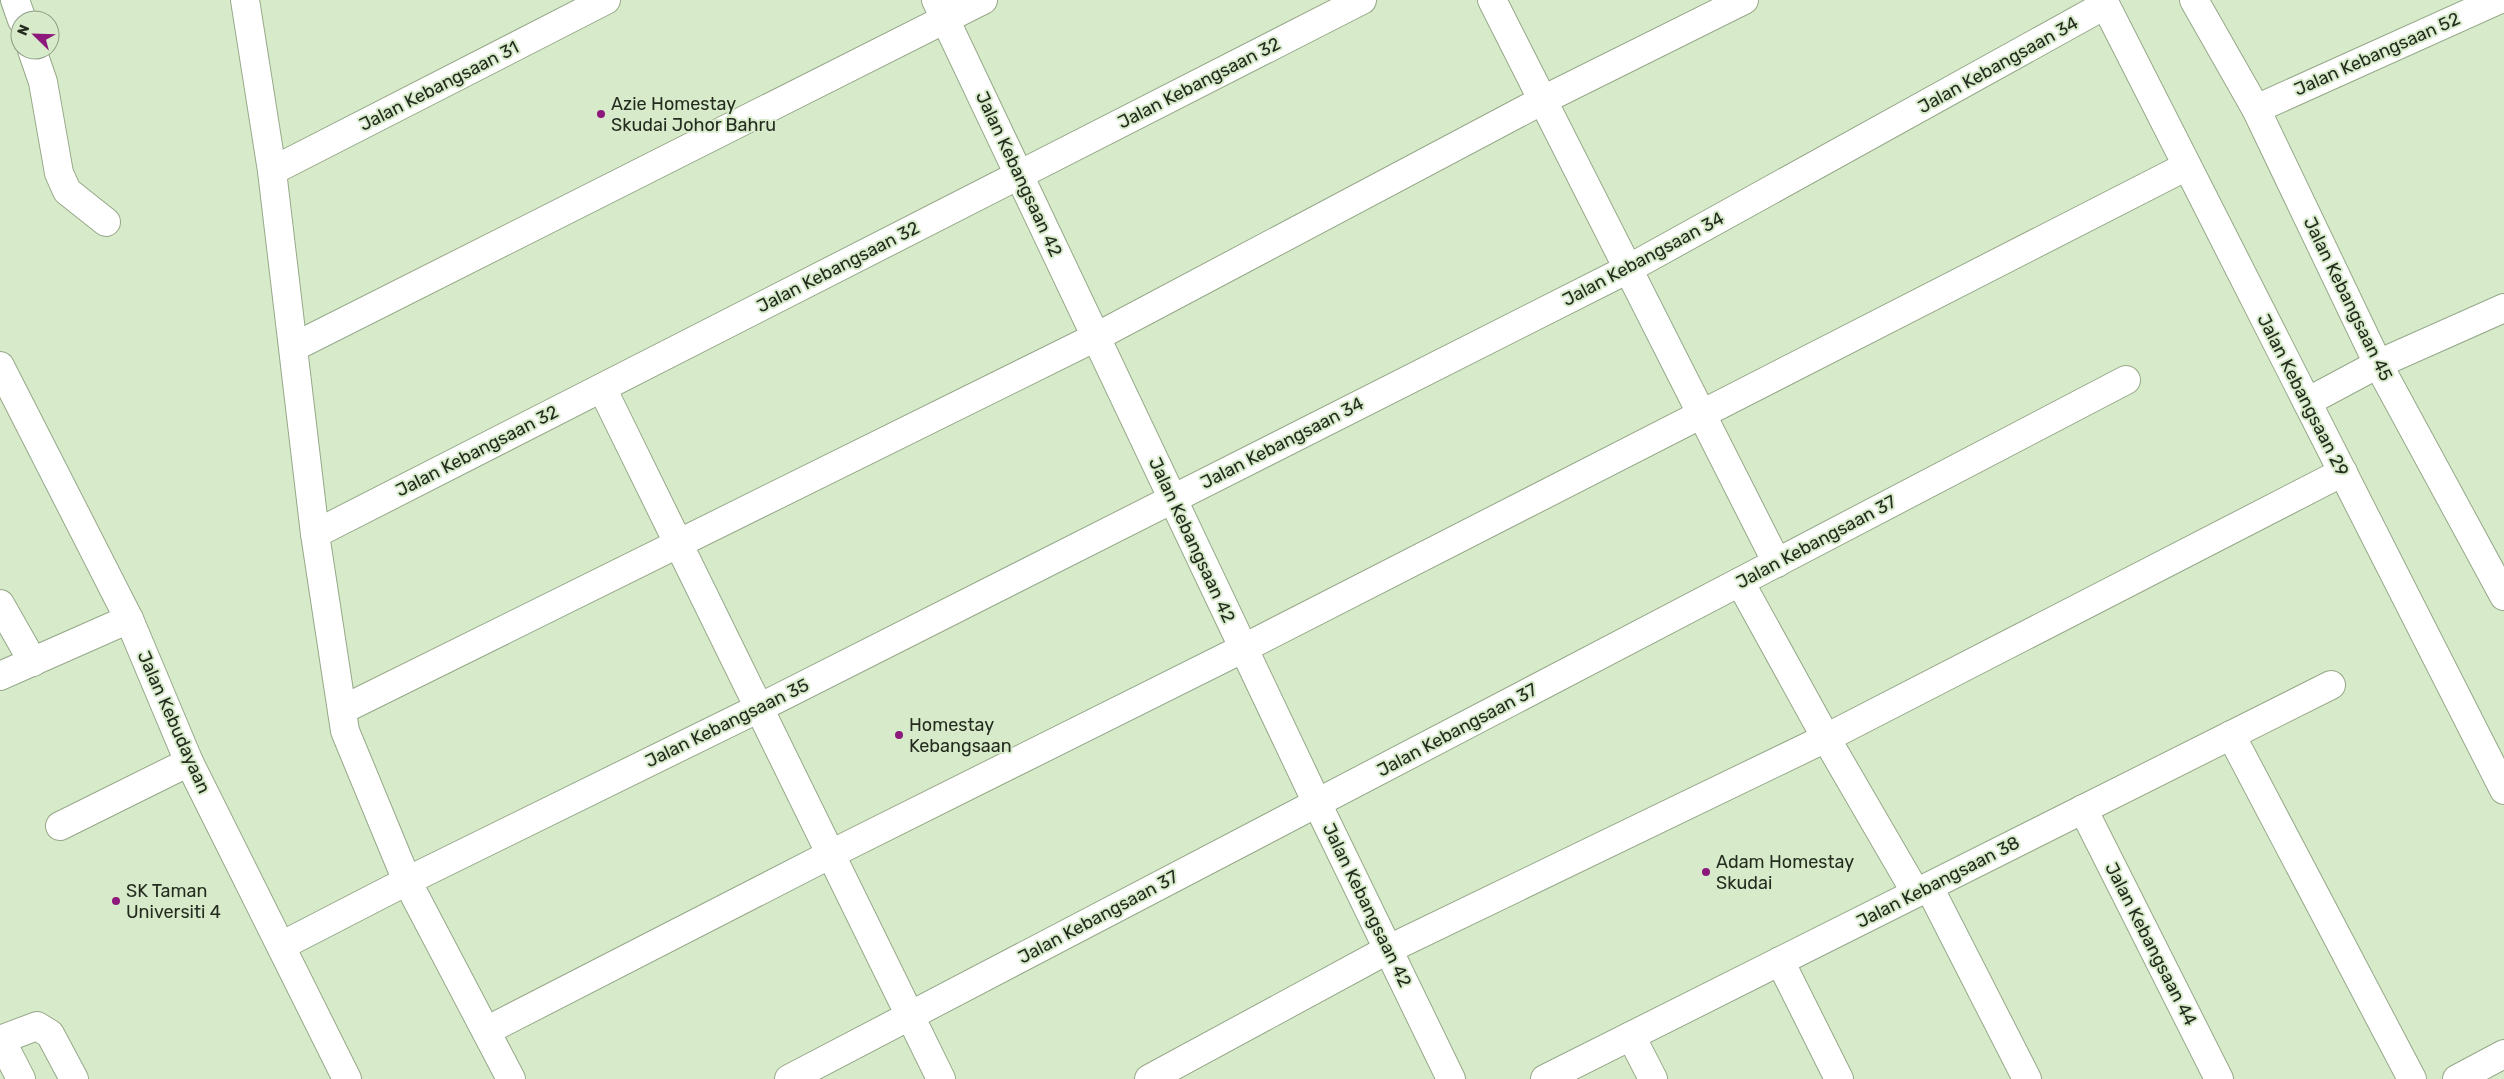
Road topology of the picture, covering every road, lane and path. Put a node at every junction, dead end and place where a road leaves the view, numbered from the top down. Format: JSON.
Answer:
{"nodes":[{"id":1,"x":245,"y":0,"type":"edge"},
{"id":2,"x":606,"y":0,"type":"edge"},
{"id":3,"x":982,"y":0,"type":"edge"},
{"id":4,"x":1362,"y":0,"type":"edge"},
{"id":5,"x":1492,"y":0,"type":"edge"},
{"id":6,"x":1744,"y":0,"type":"edge"},
{"id":7,"x":2194,"y":0,"type":"edge"},
{"id":8,"x":2498,"y":0,"type":"edge"},
{"id":9,"x":2104,"y":3,"type":"edge"},
{"id":10,"x":941,"y":9,"type":"edge"},
{"id":11,"x":35,"y":60,"type":"edge"},
{"id":12,"x":1543,"y":100,"type":"junction"},
{"id":13,"x":2256,"y":109,"type":"junction"},
{"id":14,"x":2187,"y":166,"type":"junction"},
{"id":15,"x":272,"y":171,"type":"junction"},
{"id":16,"x":1019,"y":175,"type":"junction"},
{"id":17,"x":106,"y":222,"type":"dead end"},
{"id":18,"x":1628,"y":269,"type":"junction"},
{"id":19,"x":2504,"y":308,"type":"edge"},
{"id":20,"x":1096,"y":337,"type":"junction"},
{"id":21,"x":294,"y":347,"type":"junction"},
{"id":22,"x":2378,"y":364,"type":"junction"},
{"id":23,"x":0,"y":366,"type":"edge"},
{"id":24,"x":2126,"y":380,"type":"dead end"},
{"id":25,"x":602,"y":388,"type":"junction"},
{"id":26,"x":2307,"y":402,"type":"junction"},
{"id":27,"x":1701,"y":413,"type":"junction"},
{"id":28,"x":2342,"y":472,"type":"junction"},
{"id":29,"x":1173,"y":499,"type":"junction"},
{"id":30,"x":315,"y":534,"type":"junction"},
{"id":31,"x":678,"y":542,"type":"junction"},
{"id":32,"x":1777,"y":563,"type":"junction"},
{"id":33,"x":1740,"y":582,"type":"junction"},
{"id":34,"x":2504,"y":596,"type":"edge"},
{"id":35,"x":0,"y":604,"type":"edge"},
{"id":36,"x":129,"y":619,"type":"junction"},
{"id":37,"x":1244,"y":648,"type":"junction"},
{"id":38,"x":33,"y":662,"type":"junction"},
{"id":39,"x":0,"y":676,"type":"edge"},
{"id":40,"x":2332,"y":685,"type":"dead end"},
{"id":41,"x":759,"y":708,"type":"junction"},
{"id":42,"x":342,"y":710,"type":"junction"},
{"id":43,"x":2231,"y":735,"type":"junction"},
{"id":44,"x":1826,"y":738,"type":"junction"},
{"id":45,"x":189,"y":762,"type":"junction"},
{"id":46,"x":2504,"y":790,"type":"edge"},
{"id":47,"x":1317,"y":803,"type":"junction"},
{"id":48,"x":2084,"y":809,"type":"junction"},
{"id":49,"x":60,"y":826,"type":"dead end"},
{"id":50,"x":831,"y":854,"type":"junction"},
{"id":51,"x":407,"y":881,"type":"junction"},
{"id":52,"x":1922,"y":890,"type":"junction"},
{"id":53,"x":281,"y":946,"type":"junction"},
{"id":54,"x":1389,"y":949,"type":"junction"},
{"id":55,"x":1780,"y":961,"type":"junction"},
{"id":56,"x":910,"y":1016,"type":"junction"},
{"id":57,"x":486,"y":1031,"type":"junction"},
{"id":58,"x":1631,"y":1036,"type":"junction"},
{"id":59,"x":1,"y":1040,"type":"edge"},
{"id":60,"x":2504,"y":1054,"type":"edge"},
{"id":61,"x":21,"y":1079,"type":"edge"},
{"id":62,"x":74,"y":1079,"type":"edge"},
{"id":63,"x":347,"y":1079,"type":"edge"},
{"id":64,"x":511,"y":1079,"type":"edge"},
{"id":65,"x":789,"y":1079,"type":"edge"},
{"id":66,"x":941,"y":1079,"type":"edge"},
{"id":67,"x":1149,"y":1079,"type":"edge"},
{"id":68,"x":1451,"y":1079,"type":"edge"},
{"id":69,"x":1544,"y":1079,"type":"edge"},
{"id":70,"x":1653,"y":1079,"type":"edge"},
{"id":71,"x":1838,"y":1079,"type":"edge"},
{"id":72,"x":2027,"y":1079,"type":"edge"},
{"id":73,"x":2219,"y":1079,"type":"edge"},
{"id":74,"x":2412,"y":1079,"type":"edge"},
{"id":75,"x":2457,"y":1079,"type":"edge"}],
"edges":[{"from":1,"to":15,"type":"street"},
{"from":2,"to":15,"type":"street","name":"Jalan Kebangsaan 31"},
{"from":3,"to":10,"type":"street"},
{"from":4,"to":16,"type":"street","name":"Jalan Kebangsaan 32"},
{"from":5,"to":12,"type":"street"},
{"from":6,"to":12,"type":"street"},
{"from":7,"to":13,"type":"street","name":"Jalan Kebangsaan 45"},
{"from":8,"to":13,"type":"street","name":"Jalan Kebangsaan 52"},
{"from":9,"to":14,"type":"street","name":"Jalan Kebangsaan 29"},
{"from":9,"to":18,"type":"street","name":"Jalan Kebangsaan 34"},
{"from":10,"to":16,"type":"street","name":"Jalan Kebangsaan 42"},
{"from":10,"to":21,"type":"street"},
{"from":11,"to":17,"type":"street"},
{"from":12,"to":18,"type":"street"},
{"from":12,"to":20,"type":"street"},
{"from":13,"to":22,"type":"street","name":"Jalan Kebangsaan 45"},
{"from":14,"to":26,"type":"street","name":"Jalan Kebangsaan 29"},
{"from":14,"to":27,"type":"street"},
{"from":15,"to":21,"type":"street"},
{"from":16,"to":20,"type":"street","name":"Jalan Kebangsaan 42"},
{"from":16,"to":25,"type":"street","name":"Jalan Kebangsaan 32"},
{"from":18,"to":27,"type":"street"},
{"from":18,"to":29,"type":"street","name":"Jalan Kebangsaan 34"},
{"from":19,"to":22,"type":"street"},
{"from":20,"to":29,"type":"street","name":"Jalan Kebangsaan 42"},
{"from":20,"to":31,"type":"street"},
{"from":21,"to":30,"type":"street"},
{"from":22,"to":26,"type":"street"},
{"from":22,"to":34,"type":"street","name":"Jalan Kebangsaan 45"},
{"from":23,"to":36,"type":"street","name":"Jalan Kebudayaan"},
{"from":24,"to":32,"type":"street","name":"Jalan Kebangsaan 37"},
{"from":25,"to":30,"type":"street","name":"Jalan Kebangsaan 32"},
{"from":25,"to":31,"type":"street"},
{"from":26,"to":28,"type":"street","name":"Jalan Kebangsaan 29"},
{"from":27,"to":32,"type":"street"},
{"from":27,"to":37,"type":"street"},
{"from":28,"to":44,"type":"street"},
{"from":28,"to":46,"type":"street","name":"Jalan Kebangsaan 29"},
{"from":29,"to":37,"type":"street","name":"Jalan Kebangsaan 42"},
{"from":29,"to":41,"type":"street","name":"Jalan Kebangsaan 35"},
{"from":30,"to":42,"type":"street"},
{"from":31,"to":41,"type":"street"},
{"from":31,"to":42,"type":"street"},
{"from":32,"to":33,"type":"street","name":"Jalan Kebangsaan 37"},
{"from":33,"to":44,"type":"street"},
{"from":33,"to":47,"type":"street","name":"Jalan Kebangsaan 37"},
{"from":35,"to":38,"type":"street"},
{"from":36,"to":38,"type":"street"},
{"from":36,"to":45,"type":"street","name":"Jalan Kebudayaan"},
{"from":37,"to":47,"type":"street","name":"Jalan Kebangsaan 42"},
{"from":37,"to":50,"type":"street"},
{"from":38,"to":39,"type":"street"},
{"from":40,"to":43,"type":"street","name":"Jalan Kebangsaan 38"},
{"from":41,"to":50,"type":"street"},
{"from":41,"to":51,"type":"street","name":"Jalan Kebangsaan 35"},
{"from":42,"to":51,"type":"street"},
{"from":43,"to":48,"type":"street","name":"Jalan Kebangsaan 38"},
{"from":43,"to":74,"type":"street"},
{"from":44,"to":52,"type":"street"},
{"from":44,"to":54,"type":"street"},
{"from":45,"to":49,"type":"street"},
{"from":45,"to":53,"type":"street","name":"Jalan Kebudayaan"},
{"from":47,"to":54,"type":"street","name":"Jalan Kebangsaan 42"},
{"from":47,"to":56,"type":"street","name":"Jalan Kebangsaan 37"},
{"from":48,"to":52,"type":"street","name":"Jalan Kebangsaan 38"},
{"from":48,"to":73,"type":"street","name":"Jalan Kebangsaan 44"},
{"from":50,"to":56,"type":"street"},
{"from":50,"to":57,"type":"street"},
{"from":51,"to":53,"type":"street","name":"Jalan Kebangsaan 35"},
{"from":51,"to":57,"type":"street"},
{"from":52,"to":55,"type":"street","name":"Jalan Kebangsaan 38"},
{"from":52,"to":72,"type":"street"},
{"from":53,"to":63,"type":"street","name":"Jalan Kebudayaan"},
{"from":54,"to":67,"type":"street"},
{"from":54,"to":68,"type":"street","name":"Jalan Kebangsaan 42"},
{"from":55,"to":58,"type":"street","name":"Jalan Kebangsaan 38"},
{"from":55,"to":71,"type":"street"},
{"from":56,"to":65,"type":"street","name":"Jalan Kebangsaan 37"},
{"from":56,"to":66,"type":"street"},
{"from":57,"to":64,"type":"street"},
{"from":58,"to":69,"type":"street","name":"Jalan Kebangsaan 38"},
{"from":58,"to":70,"type":"street"},
{"from":59,"to":61,"type":"street"},
{"from":59,"to":62,"type":"street"},
{"from":60,"to":75,"type":"street"}]}
